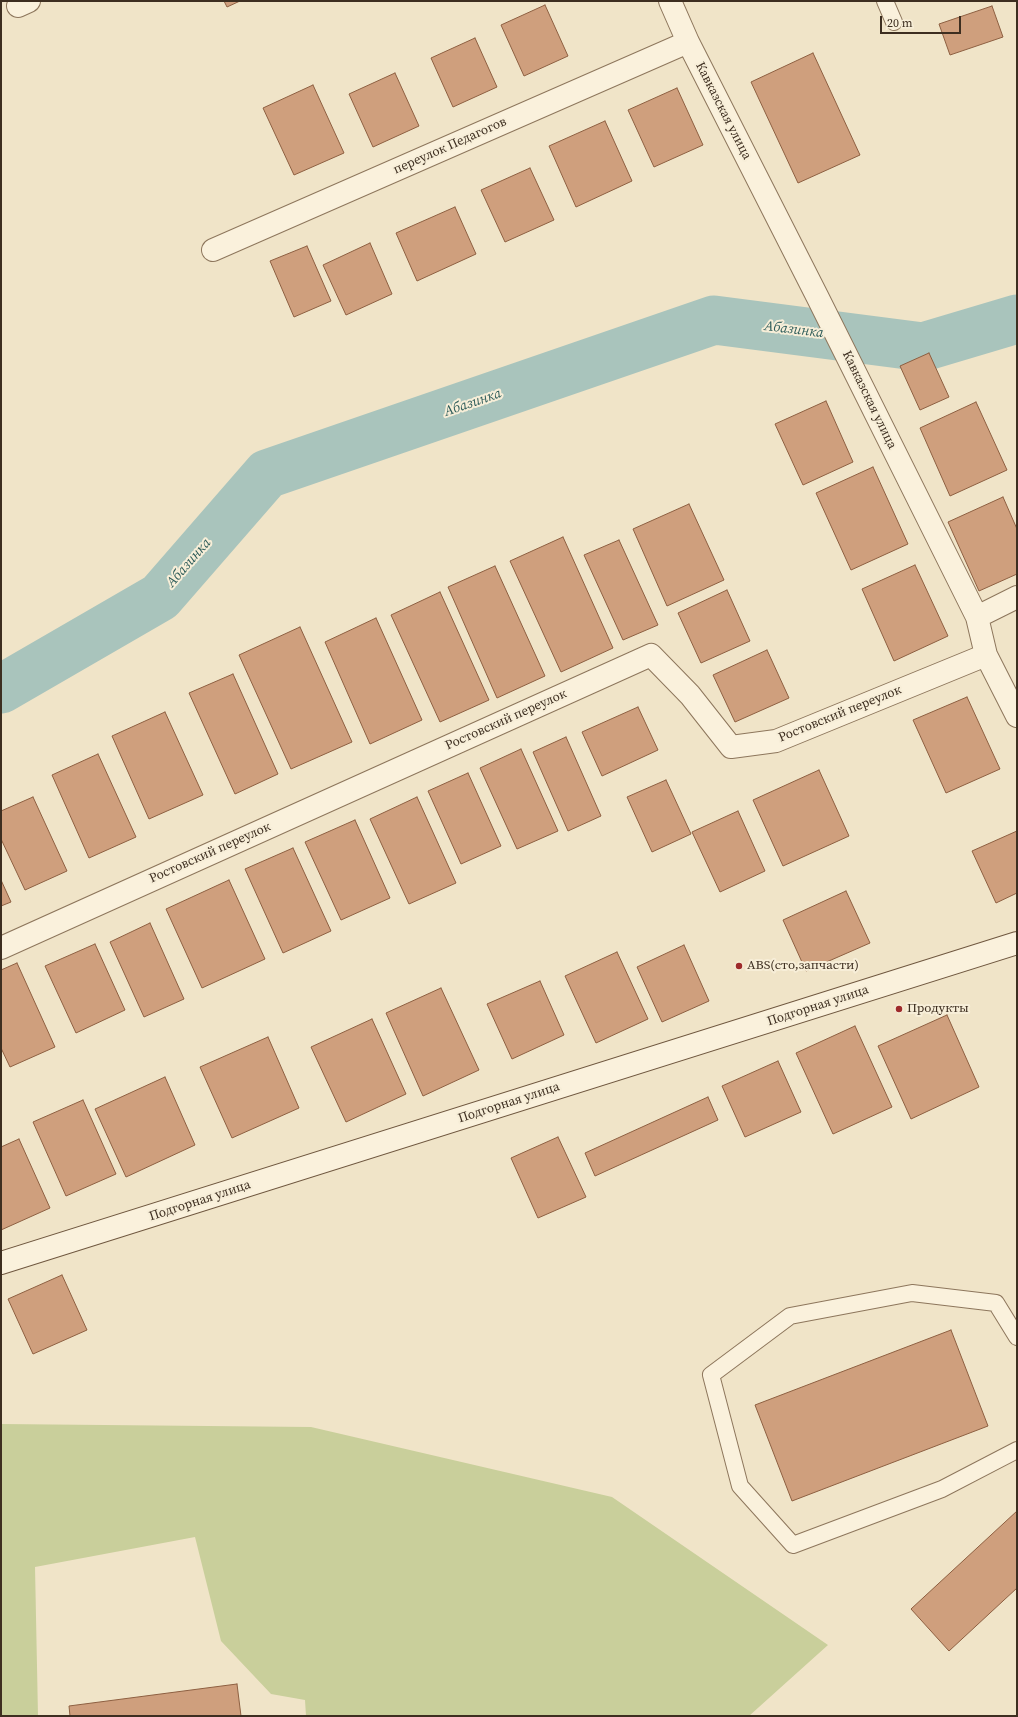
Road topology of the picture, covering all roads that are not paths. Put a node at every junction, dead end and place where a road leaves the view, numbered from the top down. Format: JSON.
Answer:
{"nodes":[{"id":1,"x":670,"y":1,"type":"edge"},
{"id":2,"x":885,"y":1,"type":"edge"},
{"id":3,"x":894,"y":22,"type":"dead end"},
{"id":4,"x":688,"y":42,"type":"junction"},
{"id":5,"x":213,"y":250,"type":"dead end"},
{"id":6,"x":1017,"y":597,"type":"edge"},
{"id":7,"x":976,"y":617,"type":"junction"},
{"id":8,"x":986,"y":655,"type":"junction"},
{"id":9,"x":1017,"y":716,"type":"edge"},
{"id":10,"x":1017,"y":943,"type":"edge"},
{"id":11,"x":1,"y":948,"type":"edge"},
{"id":12,"x":1,"y":1263,"type":"edge"},
{"id":13,"x":1017,"y":1337,"type":"edge"},
{"id":14,"x":1017,"y":1450,"type":"edge"}],
"edges":[{"from":1,"to":4,"type":"street","name":"Кавказская улица"},
{"from":2,"to":3,"type":"lane"},
{"from":4,"to":5,"type":"street","name":"переулок Педагогов"},
{"from":4,"to":7,"type":"street","name":"Кавказская улица"},
{"from":6,"to":7,"type":"street"},
{"from":7,"to":8,"type":"street","name":"Кавказская улица"},
{"from":8,"to":9,"type":"street","name":"Кавказская улица"},
{"from":8,"to":11,"type":"street","name":"Ростовский переулок"},
{"from":10,"to":12,"type":"street","name":"Подгорная улица"},
{"from":13,"to":14,"type":"lane"}]}
